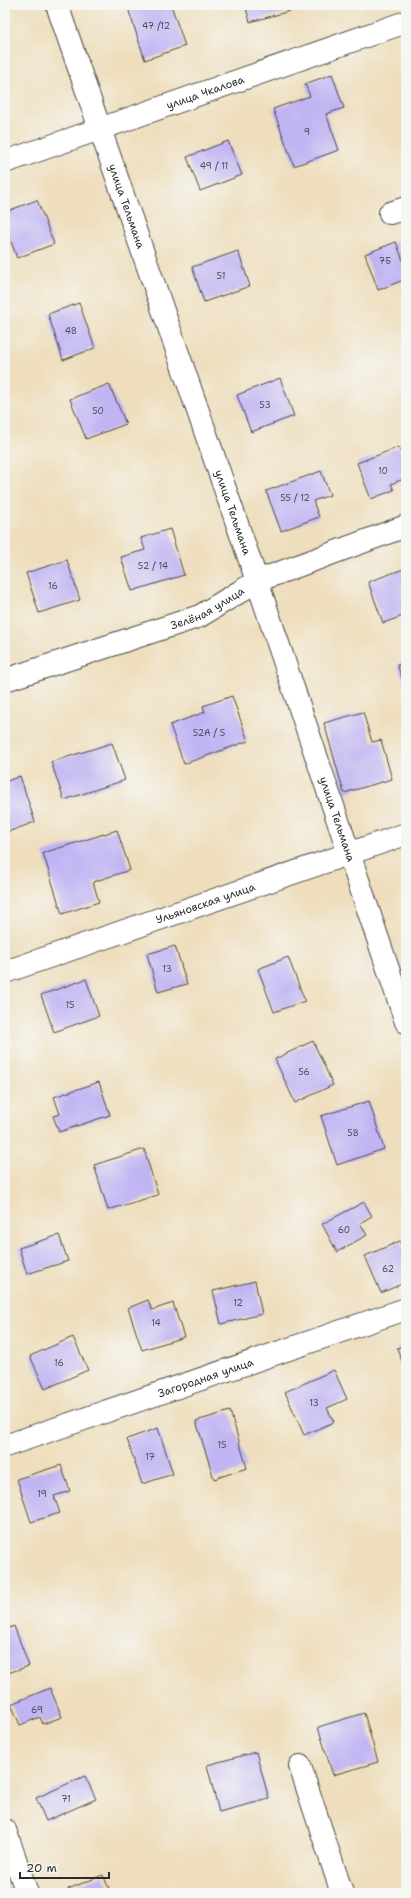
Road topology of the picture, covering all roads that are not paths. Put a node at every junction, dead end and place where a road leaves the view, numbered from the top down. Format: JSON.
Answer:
{"nodes":[{"id":1,"x":57,"y":5,"type":"edge"},
{"id":2,"x":406,"y":22,"type":"edge"},
{"id":3,"x":101,"y":129,"type":"junction"},
{"id":4,"x":5,"y":162,"type":"edge"},
{"id":5,"x":406,"y":526,"type":"edge"},
{"id":6,"x":257,"y":581,"type":"junction"},
{"id":7,"x":5,"y":680,"type":"edge"},
{"id":8,"x":406,"y":834,"type":"edge"},
{"id":9,"x":349,"y":854,"type":"junction"},
{"id":10,"x":5,"y":972,"type":"edge"},
{"id":11,"x":406,"y":1022,"type":"edge"},
{"id":12,"x":406,"y":1310,"type":"edge"},
{"id":13,"x":5,"y":1446,"type":"edge"},
{"id":14,"x":300,"y":1766,"type":"dead end"},
{"id":15,"x":5,"y":1830,"type":"edge"},
{"id":16,"x":27,"y":1893,"type":"edge"},
{"id":17,"x":342,"y":1893,"type":"edge"}],
"edges":[{"from":1,"to":3,"type":"street","name":"улица Тельмана"},
{"from":2,"to":3,"type":"street","name":"улица Чкалова"},
{"from":3,"to":4,"type":"street","name":"улица Чкалова"},
{"from":3,"to":6,"type":"street","name":"улица Тельмана"},
{"from":5,"to":6,"type":"street","name":"Зелёная улица"},
{"from":6,"to":7,"type":"street","name":"Зелёная улица"},
{"from":6,"to":9,"type":"street","name":"улица Тельмана"},
{"from":8,"to":9,"type":"street","name":"Ульяновская улица"},
{"from":9,"to":10,"type":"street","name":"Ульяновская улица"},
{"from":9,"to":11,"type":"street","name":"улица Тельмана"},
{"from":12,"to":13,"type":"street","name":"Загородная улица"},
{"from":14,"to":17,"type":"street"},
{"from":15,"to":16,"type":"street"}]}
